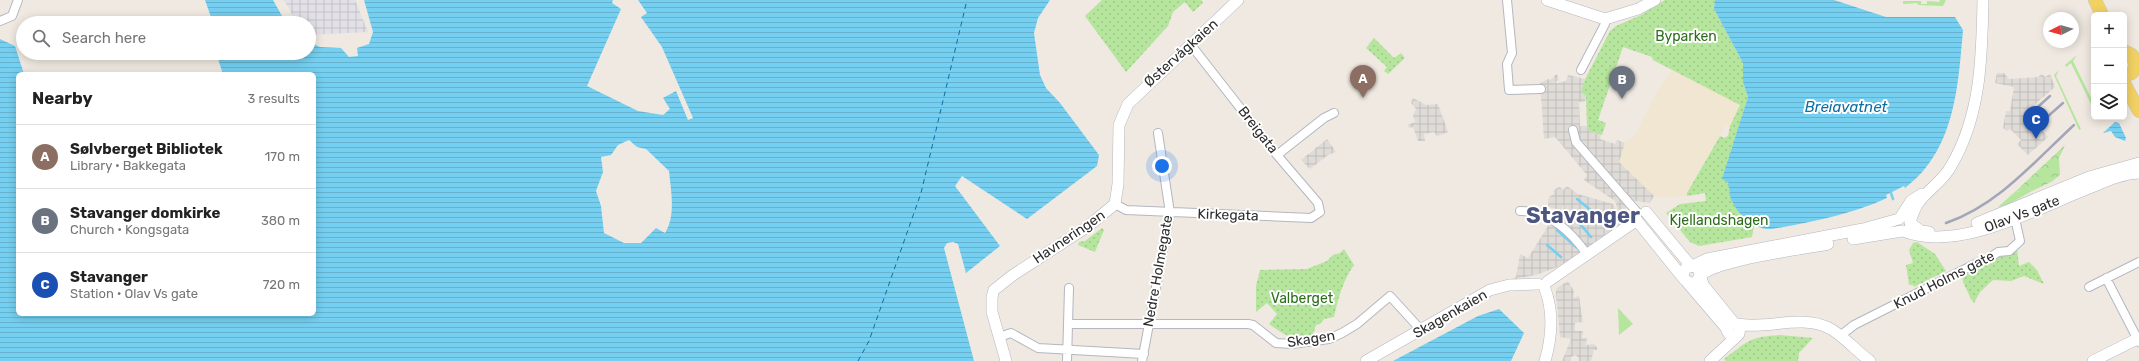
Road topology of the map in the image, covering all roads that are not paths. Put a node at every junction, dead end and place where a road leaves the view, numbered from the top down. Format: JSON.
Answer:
{"nodes":[{"id":1,"x":18,"y":0,"type":"edge"},
{"id":2,"x":1507,"y":0,"type":"edge"},
{"id":3,"x":1547,"y":0,"type":"edge"},
{"id":4,"x":1654,"y":0,"type":"edge"},
{"id":5,"x":1983,"y":0,"type":"edge"},
{"id":6,"x":2088,"y":0,"type":"edge"},
{"id":7,"x":2095,"y":0,"type":"edge"},
{"id":8,"x":1236,"y":3,"type":"edge"},
{"id":9,"x":2094,"y":12,"type":"edge"},
{"id":10,"x":2101,"y":12,"type":"edge"},
{"id":11,"x":1605,"y":19,"type":"junction"},
{"id":12,"x":0,"y":21,"type":"edge"},
{"id":13,"x":1191,"y":45,"type":"junction"},
{"id":14,"x":2128,"y":51,"type":"edge"},
{"id":15,"x":2133,"y":69,"type":"edge"},
{"id":16,"x":1581,"y":70,"type":"dead end"},
{"id":17,"x":2139,"y":83,"type":"edge"},
{"id":18,"x":2125,"y":84,"type":"edge"},
{"id":19,"x":1541,"y":88,"type":"dead end"},
{"id":20,"x":1140,"y":90,"type":"joint"},
{"id":21,"x":2139,"y":111,"type":"edge"},
{"id":22,"x":1334,"y":113,"type":"dead end"},
{"id":23,"x":1573,"y":130,"type":"dead end"},
{"id":24,"x":1158,"y":133,"type":"dead end"},
{"id":25,"x":1277,"y":155,"type":"junction"},
{"id":26,"x":2139,"y":163,"type":"edge"},
{"id":27,"x":2139,"y":173,"type":"edge"},
{"id":28,"x":1115,"y":204,"type":"junction"},
{"id":29,"x":1520,"y":211,"type":"dead end"},
{"id":30,"x":1170,"y":213,"type":"junction"},
{"id":31,"x":2014,"y":214,"type":"junction"},
{"id":32,"x":1318,"y":215,"type":"joint"},
{"id":33,"x":1639,"y":217,"type":"junction"},
{"id":34,"x":1904,"y":224,"type":"junction"},
{"id":35,"x":1587,"y":254,"type":"junction"},
{"id":36,"x":2139,"y":262,"type":"edge"},
{"id":37,"x":1691,"y":266,"type":"junction"},
{"id":38,"x":1700,"y":276,"type":"junction"},
{"id":39,"x":2106,"y":278,"type":"junction"},
{"id":40,"x":1685,"y":280,"type":"junction"},
{"id":41,"x":1543,"y":285,"type":"junction"},
{"id":42,"x":2089,"y":287,"type":"dead end"},
{"id":43,"x":1069,"y":288,"type":"dead end"},
{"id":44,"x":1068,"y":324,"type":"junction"},
{"id":45,"x":1149,"y":324,"type":"junction"},
{"id":46,"x":1734,"y":329,"type":"junction"},
{"id":47,"x":1421,"y":330,"type":"junction"},
{"id":48,"x":1840,"y":336,"type":"junction"},
{"id":49,"x":999,"y":337,"type":"junction"},
{"id":50,"x":2138,"y":339,"type":"edge"},
{"id":51,"x":1067,"y":350,"type":"junction"},
{"id":52,"x":1143,"y":358,"type":"edge"},
{"id":53,"x":1867,"y":360,"type":"edge"},
{"id":54,"x":1006,"y":361,"type":"edge"},
{"id":55,"x":1067,"y":361,"type":"edge"},
{"id":56,"x":1366,"y":361,"type":"edge"},
{"id":57,"x":1545,"y":361,"type":"edge"},
{"id":58,"x":1711,"y":361,"type":"edge"},
{"id":59,"x":2094,"y":361,"type":"edge"}],
"edges":[{"from":1,"to":12,"type":"street"},
{"from":2,"to":19,"type":"street"},
{"from":3,"to":11,"type":"street"},
{"from":4,"to":11,"type":"street"},
{"from":5,"to":34,"type":"street"},
{"from":6,"to":9,"type":"main road"},
{"from":7,"to":10,"type":"main road"},
{"from":8,"to":13,"type":"street","name":"Østervågkaien"},
{"from":11,"to":16,"type":"street"},
{"from":13,"to":20,"type":"street","name":"Østervågkaien"},
{"from":13,"to":25,"type":"street","name":"Breigata"},
{"from":14,"to":15,"type":"main road"},
{"from":15,"to":17,"type":"main road"},
{"from":18,"to":21,"type":"main road"},
{"from":20,"to":28,"type":"street","name":"Havneringen"},
{"from":22,"to":25,"type":"street"},
{"from":23,"to":33,"type":"street"},
{"from":24,"to":30,"type":"street","name":"Nedre Holmegate"},
{"from":25,"to":32,"type":"street","name":"Breigata"},
{"from":26,"to":31,"type":"street","name":"Olav Vs gate"},
{"from":27,"to":31,"type":"street","name":"Olav Vs gate"},
{"from":28,"to":30,"type":"street","name":"Kirkegata"},
{"from":28,"to":49,"type":"street","name":"Havneringen"},
{"from":29,"to":35,"type":"street"},
{"from":30,"to":32,"type":"street","name":"Kirkegata"},
{"from":30,"to":45,"type":"street","name":"Nedre Holmegate"},
{"from":31,"to":34,"type":"street","name":"Olav Vs gate"},
{"from":31,"to":48,"type":"street","name":"Knud Holms gate"},
{"from":33,"to":35,"type":"street"},
{"from":33,"to":37,"type":"street"},
{"from":33,"to":40,"type":"street"},
{"from":34,"to":37,"type":"street"},
{"from":34,"to":38,"type":"street"},
{"from":35,"to":41,"type":"street"},
{"from":36,"to":39,"type":"street"},
{"from":37,"to":38,"type":"street"},
{"from":37,"to":40,"type":"street"},
{"from":38,"to":40,"type":"street"},
{"from":38,"to":46,"type":"street"},
{"from":39,"to":42,"type":"street"},
{"from":39,"to":50,"type":"street"},
{"from":40,"to":46,"type":"street"},
{"from":41,"to":47,"type":"street","name":"Skagenkaien"},
{"from":41,"to":57,"type":"street"},
{"from":43,"to":44,"type":"street"},
{"from":44,"to":45,"type":"street"},
{"from":44,"to":51,"type":"street"},
{"from":45,"to":47,"type":"street","name":"Skagen"},
{"from":45,"to":52,"type":"street","name":"Nedre Holmegate"},
{"from":46,"to":48,"type":"street"},
{"from":46,"to":58,"type":"street"},
{"from":47,"to":56,"type":"street","name":"Skagenkaien"},
{"from":48,"to":53,"type":"street"},
{"from":49,"to":51,"type":"street"},
{"from":49,"to":54,"type":"street"},
{"from":50,"to":59,"type":"street"},
{"from":51,"to":52,"type":"street"},
{"from":51,"to":55,"type":"street"}]}
